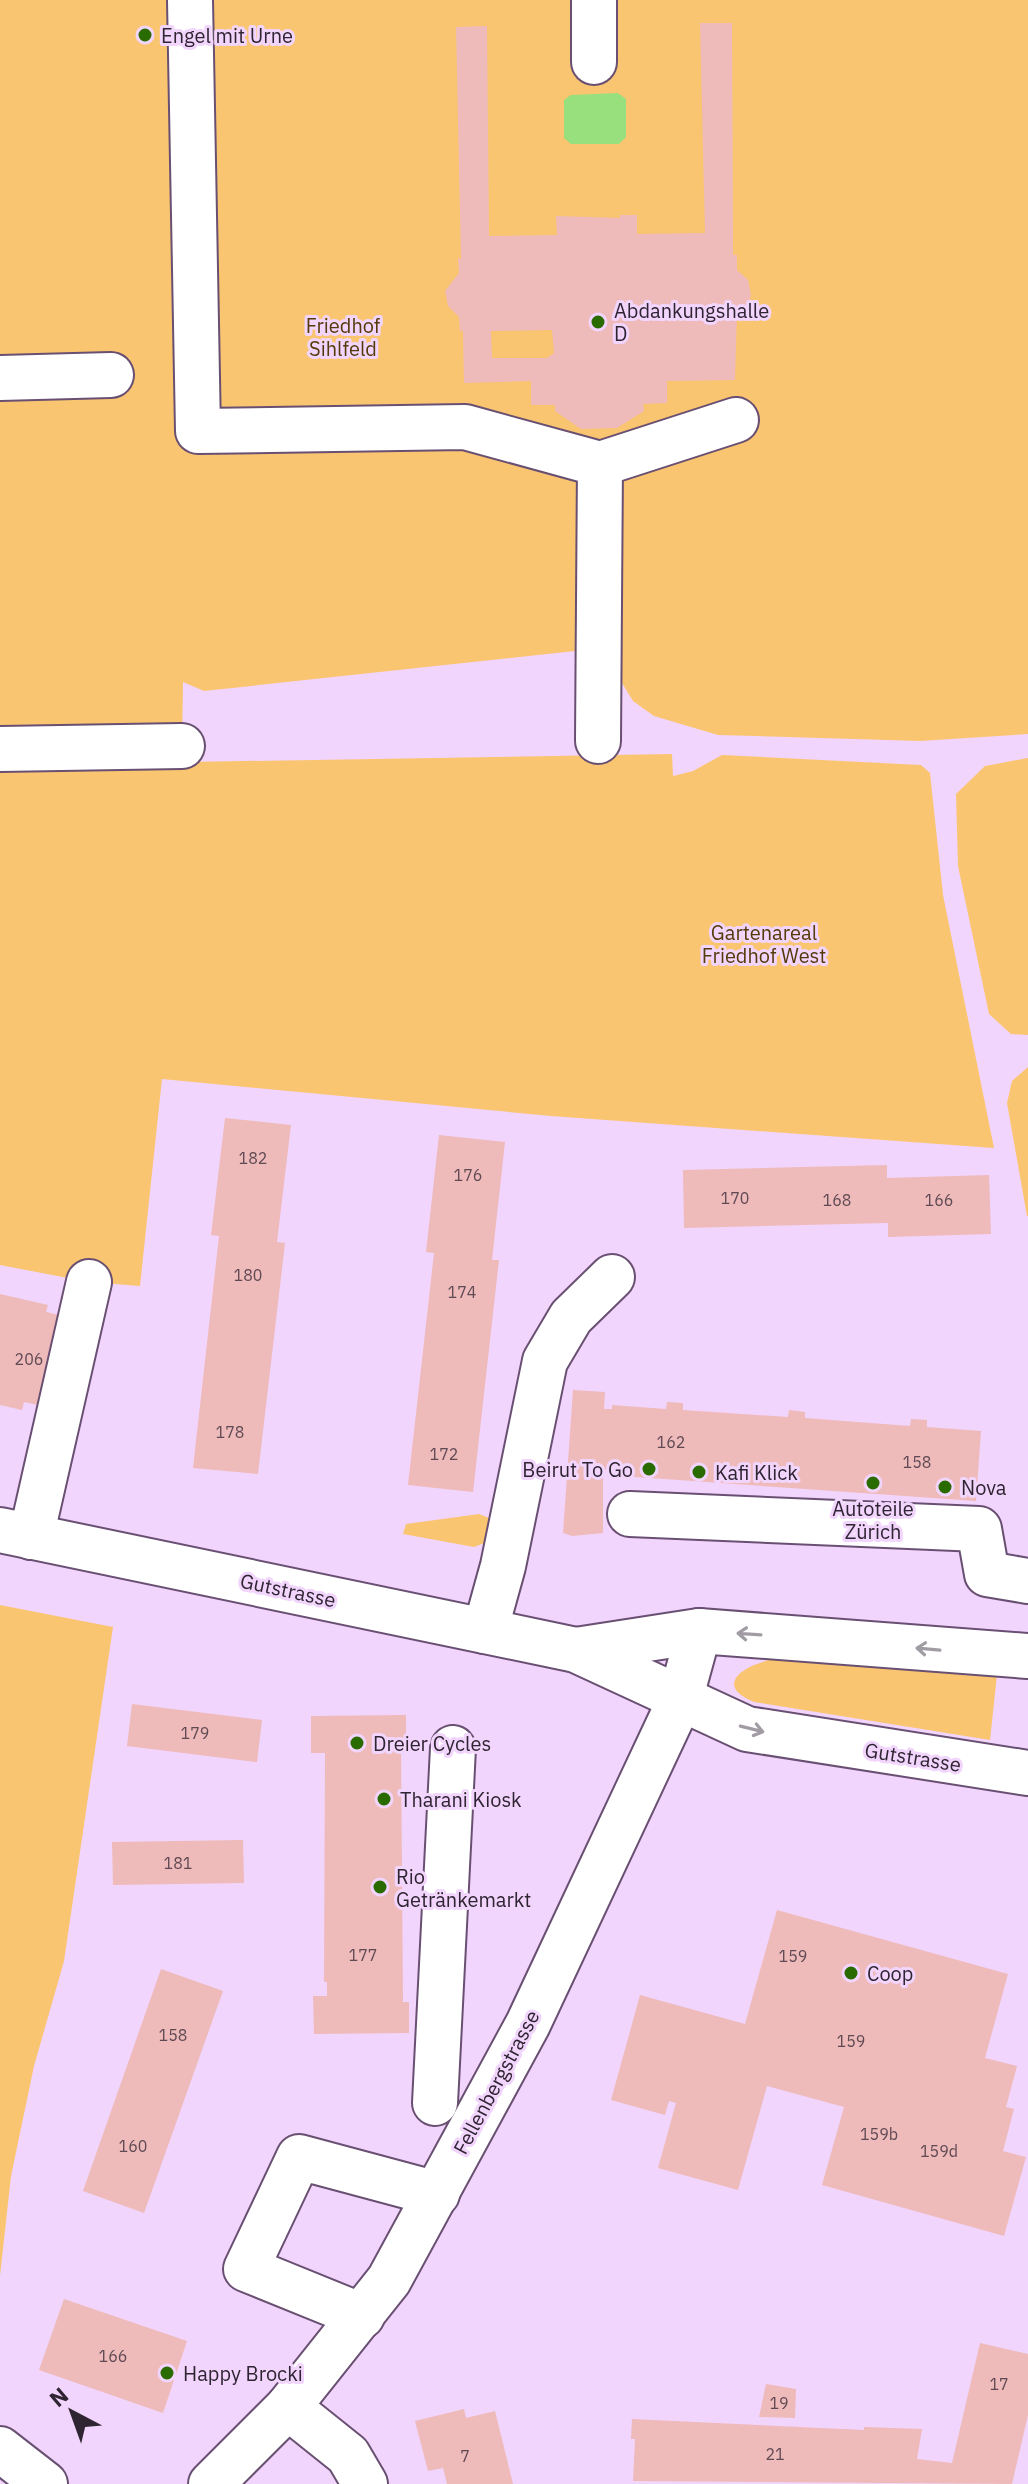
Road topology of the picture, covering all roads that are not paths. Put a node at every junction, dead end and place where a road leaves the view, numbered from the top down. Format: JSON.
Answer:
{"nodes":[{"id":1,"x":190,"y":0,"type":"edge"},
{"id":2,"x":594,"y":0,"type":"edge"},
{"id":3,"x":594,"y":62,"type":"dead end"},
{"id":4,"x":111,"y":375,"type":"dead end"},
{"id":5,"x":0,"y":378,"type":"edge"},
{"id":6,"x":736,"y":420,"type":"dead end"},
{"id":7,"x":600,"y":464,"type":"junction"},
{"id":8,"x":598,"y":741,"type":"dead end"},
{"id":9,"x":182,"y":746,"type":"dead end"},
{"id":10,"x":0,"y":749,"type":"edge"},
{"id":11,"x":612,"y":1277,"type":"dead end"},
{"id":12,"x":89,"y":1282,"type":"dead end"},
{"id":13,"x":630,"y":1514,"type":"dead end"},
{"id":14,"x":16,"y":1534,"type":"edge"},
{"id":15,"x":1028,"y":1581,"type":"edge"},
{"id":16,"x":485,"y":1631,"type":"junction"},
{"id":17,"x":699,"y":1631,"type":"junction"},
{"id":18,"x":576,"y":1650,"type":"junction"},
{"id":19,"x":1028,"y":1656,"type":"edge"},
{"id":20,"x":680,"y":1700,"type":"junction"},
{"id":21,"x":453,"y":1748,"type":"dead end"},
{"id":22,"x":1028,"y":1773,"type":"edge"},
{"id":23,"x":435,"y":2103,"type":"dead end"},
{"id":24,"x":437,"y":2194,"type":"junction"},
{"id":25,"x":362,"y":2316,"type":"junction"},
{"id":26,"x":288,"y":2407,"type":"junction"},
{"id":27,"x":0,"y":2449,"type":"edge"},
{"id":28,"x":45,"y":2484,"type":"edge"},
{"id":29,"x":211,"y":2484,"type":"edge"},
{"id":30,"x":365,"y":2484,"type":"edge"}],
"edges":[{"from":1,"to":7,"type":"main road"},
{"from":2,"to":3,"type":"main road"},
{"from":4,"to":5,"type":"main road"},
{"from":6,"to":7,"type":"main road"},
{"from":7,"to":8,"type":"main road"},
{"from":9,"to":10,"type":"main road"},
{"from":11,"to":16,"type":"main road"},
{"from":12,"to":14,"type":"main road"},
{"from":13,"to":15,"type":"main road"},
{"from":14,"to":16,"type":"main road","name":"Gutstrasse"},
{"from":16,"to":18,"type":"main road","name":"Gutstrasse"},
{"from":17,"to":18,"type":"main road","name":"Gutstrasse"},
{"from":19,"to":17,"type":"main road","name":"Gutstrasse","one_way":true},
{"from":17,"to":20,"type":"main road","name":"Fellenbergstrasse"},
{"from":18,"to":20,"type":"main road","name":"Gutstrasse"},
{"from":20,"to":22,"type":"main road","name":"Gutstrasse","one_way":true},
{"from":20,"to":24,"type":"main road","name":"Fellenbergstrasse"},
{"from":21,"to":23,"type":"main road"},
{"from":24,"to":25,"type":"main road","name":"Fellenbergstrasse"},
{"from":24,"to":25,"type":"main road"},
{"from":25,"to":26,"type":"main road","name":"Fellenbergstrasse"},
{"from":26,"to":29,"type":"main road","name":"Fellenbergstrasse"},
{"from":26,"to":30,"type":"main road"},
{"from":27,"to":28,"type":"main road"}]}
